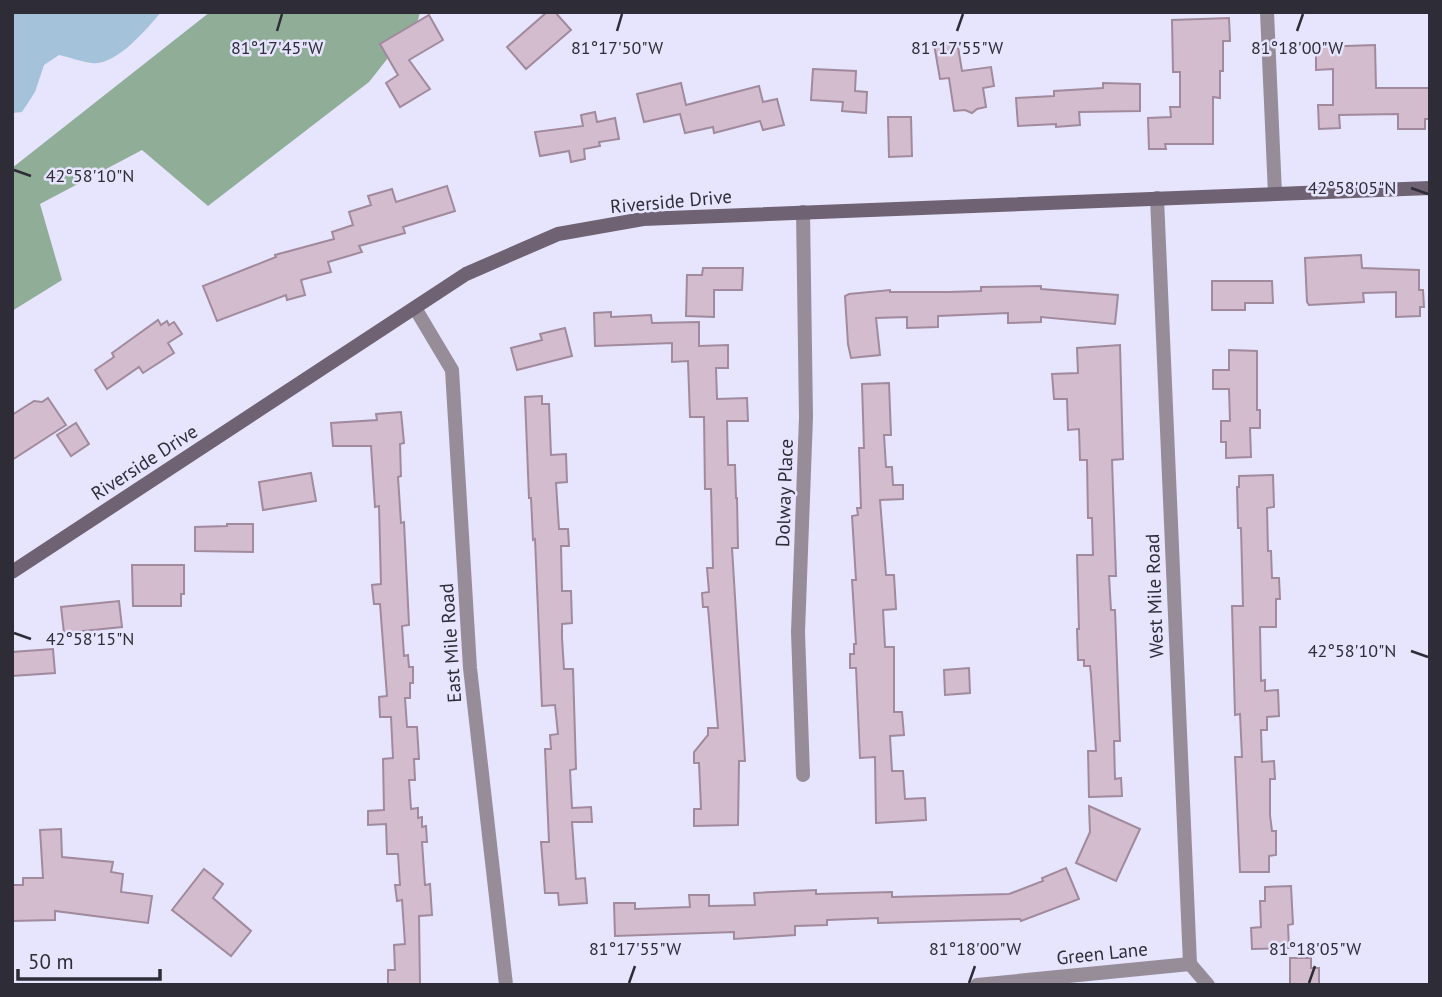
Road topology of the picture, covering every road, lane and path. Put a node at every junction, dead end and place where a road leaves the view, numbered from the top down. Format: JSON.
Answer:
{"nodes":[{"id":1,"x":1267,"y":12,"type":"edge"},
{"id":2,"x":1430,"y":188,"type":"edge"},
{"id":3,"x":1275,"y":194,"type":"junction"},
{"id":4,"x":1157,"y":198,"type":"junction"},
{"id":5,"x":803,"y":212,"type":"junction"},
{"id":6,"x":415,"y":308,"type":"junction"},
{"id":7,"x":12,"y":572,"type":"edge"},
{"id":8,"x":803,"y":775,"type":"dead end"},
{"id":9,"x":1190,"y":964,"type":"junction"},
{"id":10,"x":506,"y":985,"type":"edge"},
{"id":11,"x":977,"y":985,"type":"edge"},
{"id":12,"x":1208,"y":985,"type":"edge"}],
"edges":[{"from":1,"to":3,"type":"street"},
{"from":2,"to":3,"type":"main road","name":"Riverside Drive"},
{"from":3,"to":4,"type":"main road","name":"Riverside Drive"},
{"from":4,"to":5,"type":"main road","name":"Riverside Drive"},
{"from":4,"to":9,"type":"street","name":"West Mile Road"},
{"from":5,"to":6,"type":"main road","name":"Riverside Drive"},
{"from":5,"to":8,"type":"street","name":"Dolway Place"},
{"from":6,"to":7,"type":"main road","name":"Riverside Drive"},
{"from":6,"to":10,"type":"street","name":"East Mile Road"},
{"from":9,"to":11,"type":"street","name":"Green Lane"},
{"from":9,"to":12,"type":"street"}]}
